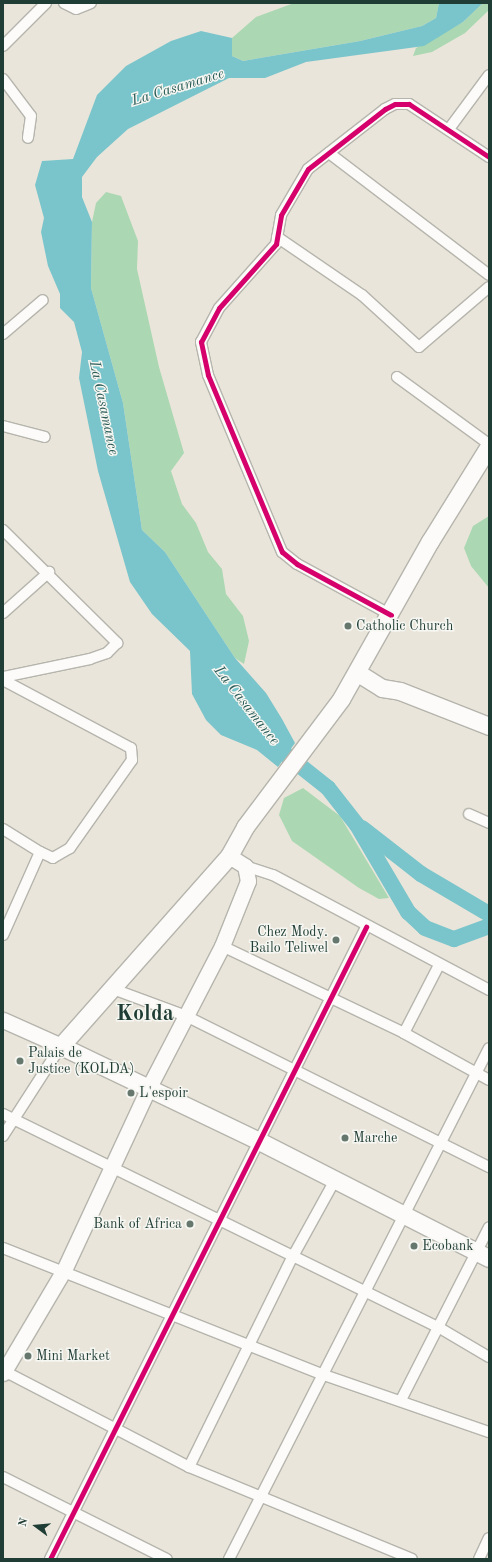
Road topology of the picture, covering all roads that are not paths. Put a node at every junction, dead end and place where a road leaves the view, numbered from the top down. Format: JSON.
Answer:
{"nodes":[{"id":1,"x":46,"y":3,"type":"edge"},
{"id":2,"x":64,"y":3,"type":"edge"},
{"id":3,"x":91,"y":3,"type":"edge"},
{"id":4,"x":3,"y":46,"type":"edge"},
{"id":5,"x":489,"y":75,"type":"edge"},
{"id":6,"x":3,"y":79,"type":"edge"},
{"id":7,"x":449,"y":129,"type":"junction"},
{"id":8,"x":28,"y":138,"type":"dead end"},
{"id":9,"x":329,"y":153,"type":"junction"},
{"id":10,"x":489,"y":157,"type":"edge"},
{"id":11,"x":277,"y":236,"type":"junction"},
{"id":12,"x":489,"y":275,"type":"edge"},
{"id":13,"x":489,"y":286,"type":"edge"},
{"id":14,"x":43,"y":300,"type":"dead end"},
{"id":15,"x":3,"y":334,"type":"edge"},
{"id":16,"x":397,"y":377,"type":"dead end"},
{"id":17,"x":3,"y":426,"type":"edge"},
{"id":18,"x":45,"y":436,"type":"dead end"},
{"id":19,"x":489,"y":445,"type":"edge"},
{"id":20,"x":3,"y":530,"type":"edge"},
{"id":21,"x":49,"y":572,"type":"junction"},
{"id":22,"x":3,"y":613,"type":"edge"},
{"id":23,"x":391,"y":615,"type":"junction"},
{"id":24,"x":361,"y":667,"type":"junction"},
{"id":25,"x":3,"y":677,"type":"edge"},
{"id":26,"x":3,"y":680,"type":"edge"},
{"id":27,"x":382,"y":688,"type":"junction"},
{"id":28,"x":400,"y":691,"type":"junction"},
{"id":29,"x":341,"y":699,"type":"junction"},
{"id":30,"x":489,"y":726,"type":"edge"},
{"id":31,"x":469,"y":814,"type":"dead end"},
{"id":32,"x":489,"y":823,"type":"edge"},
{"id":33,"x":3,"y":829,"type":"edge"},
{"id":34,"x":40,"y":852,"type":"junction"},
{"id":35,"x":229,"y":856,"type":"junction"},
{"id":36,"x":245,"y":866,"type":"junction"},
{"id":37,"x":366,"y":927,"type":"junction"},
{"id":38,"x":3,"y":935,"type":"edge"},
{"id":39,"x":222,"y":946,"type":"junction"},
{"id":40,"x":439,"y":965,"type":"junction"},
{"id":41,"x":113,"y":989,"type":"junction"},
{"id":42,"x":489,"y":990,"type":"edge"},
{"id":43,"x":331,"y":998,"type":"junction"},
{"id":44,"x":186,"y":1016,"type":"junction"},
{"id":45,"x":3,"y":1020,"type":"edge"},
{"id":46,"x":404,"y":1033,"type":"junction"},
{"id":47,"x":62,"y":1046,"type":"junction"},
{"id":48,"x":489,"y":1048,"type":"edge"},
{"id":49,"x":296,"y":1069,"type":"junction"},
{"id":50,"x":476,"y":1074,"type":"junction"},
{"id":51,"x":489,"y":1080,"type":"edge"},
{"id":52,"x":148,"y":1089,"type":"junction"},
{"id":53,"x":3,"y":1114,"type":"edge"},
{"id":54,"x":13,"y":1119,"type":"junction"},
{"id":55,"x":3,"y":1136,"type":"edge"},
{"id":56,"x":259,"y":1141,"type":"junction"},
{"id":57,"x":442,"y":1142,"type":"junction"},
{"id":58,"x":115,"y":1166,"type":"junction"},
{"id":59,"x":489,"y":1167,"type":"edge"},
{"id":60,"x":334,"y":1182,"type":"junction"},
{"id":61,"x":403,"y":1216,"type":"junction"},
{"id":62,"x":221,"y":1219,"type":"junction"},
{"id":63,"x":489,"y":1227,"type":"edge"},
{"id":64,"x":3,"y":1248,"type":"edge"},
{"id":65,"x":483,"y":1255,"type":"edge"},
{"id":66,"x":292,"y":1258,"type":"junction"},
{"id":67,"x":64,"y":1270,"type":"junction"},
{"id":68,"x":366,"y":1293,"type":"junction"},
{"id":69,"x":172,"y":1316,"type":"junction"},
{"id":70,"x":438,"y":1327,"type":"junction"},
{"id":71,"x":250,"y":1344,"type":"junction"},
{"id":72,"x":489,"y":1356,"type":"edge"},
{"id":73,"x":3,"y":1372,"type":"edge"},
{"id":74,"x":324,"y":1375,"type":"junction"},
{"id":75,"x":401,"y":1400,"type":"junction"},
{"id":76,"x":117,"y":1427,"type":"junction"},
{"id":77,"x":489,"y":1432,"type":"edge"},
{"id":78,"x":189,"y":1467,"type":"junction"},
{"id":79,"x":3,"y":1477,"type":"edge"},
{"id":80,"x":262,"y":1499,"type":"junction"},
{"id":81,"x":74,"y":1512,"type":"junction"},
{"id":82,"x":489,"y":1538,"type":"edge"},
{"id":83,"x":50,"y":1559,"type":"edge"},
{"id":84,"x":167,"y":1559,"type":"edge"},
{"id":85,"x":229,"y":1559,"type":"edge"},
{"id":86,"x":412,"y":1559,"type":"edge"},
{"id":87,"x":479,"y":1559,"type":"edge"}],
"edges":[{"from":1,"to":4,"type":"street"},
{"from":2,"to":3,"type":"street"},
{"from":5,"to":7,"type":"street"},
{"from":6,"to":8,"type":"street"},
{"from":7,"to":9,"type":"street"},
{"from":7,"to":10,"type":"street"},
{"from":9,"to":11,"type":"street"},
{"from":9,"to":12,"type":"street"},
{"from":11,"to":13,"type":"street"},
{"from":11,"to":23,"type":"street"},
{"from":14,"to":15,"type":"street"},
{"from":16,"to":19,"type":"street"},
{"from":17,"to":18,"type":"street"},
{"from":19,"to":23,"type":"main road"},
{"from":20,"to":21,"type":"street"},
{"from":21,"to":22,"type":"street"},
{"from":21,"to":25,"type":"street"},
{"from":23,"to":24,"type":"main road"},
{"from":24,"to":27,"type":"main road"},
{"from":24,"to":28,"type":"main road"},
{"from":24,"to":29,"type":"main road"},
{"from":26,"to":34,"type":"street"},
{"from":27,"to":28,"type":"main road"},
{"from":27,"to":29,"type":"main road"},
{"from":28,"to":30,"type":"main road"},
{"from":29,"to":35,"type":"main road"},
{"from":31,"to":32,"type":"street"},
{"from":33,"to":34,"type":"street"},
{"from":34,"to":38,"type":"street"},
{"from":35,"to":36,"type":"main road"},
{"from":35,"to":41,"type":"main road"},
{"from":36,"to":37,"type":"street"},
{"from":36,"to":39,"type":"main road"},
{"from":37,"to":40,"type":"street"},
{"from":37,"to":43,"type":"street"},
{"from":39,"to":43,"type":"street"},
{"from":39,"to":44,"type":"main road"},
{"from":40,"to":42,"type":"street"},
{"from":40,"to":46,"type":"street"},
{"from":41,"to":44,"type":"street"},
{"from":41,"to":47,"type":"main road"},
{"from":43,"to":46,"type":"street"},
{"from":43,"to":49,"type":"street"},
{"from":44,"to":49,"type":"street"},
{"from":44,"to":52,"type":"main road"},
{"from":45,"to":47,"type":"main road"},
{"from":46,"to":50,"type":"street"},
{"from":47,"to":52,"type":"main road"},
{"from":47,"to":54,"type":"street"},
{"from":48,"to":50,"type":"street"},
{"from":49,"to":56,"type":"street"},
{"from":49,"to":57,"type":"street"},
{"from":50,"to":51,"type":"street"},
{"from":50,"to":57,"type":"street"},
{"from":52,"to":56,"type":"main road"},
{"from":52,"to":58,"type":"main road"},
{"from":53,"to":54,"type":"street"},
{"from":54,"to":55,"type":"street"},
{"from":54,"to":58,"type":"street"},
{"from":56,"to":60,"type":"main road"},
{"from":56,"to":62,"type":"street"},
{"from":57,"to":59,"type":"street"},
{"from":57,"to":61,"type":"street"},
{"from":58,"to":62,"type":"street"},
{"from":58,"to":67,"type":"main road"},
{"from":60,"to":61,"type":"main road"},
{"from":60,"to":66,"type":"street"},
{"from":61,"to":65,"type":"main road"},
{"from":61,"to":68,"type":"street"},
{"from":62,"to":66,"type":"street"},
{"from":62,"to":69,"type":"street"},
{"from":63,"to":65,"type":"street"},
{"from":64,"to":67,"type":"street"},
{"from":65,"to":70,"type":"street"},
{"from":66,"to":68,"type":"street"},
{"from":66,"to":71,"type":"street"},
{"from":67,"to":69,"type":"street"},
{"from":67,"to":73,"type":"main road"},
{"from":68,"to":70,"type":"street"},
{"from":68,"to":74,"type":"street"},
{"from":69,"to":71,"type":"street"},
{"from":69,"to":76,"type":"street"},
{"from":70,"to":72,"type":"street"},
{"from":70,"to":75,"type":"street"},
{"from":71,"to":74,"type":"street"},
{"from":71,"to":78,"type":"street"},
{"from":73,"to":76,"type":"street"},
{"from":74,"to":75,"type":"street"},
{"from":74,"to":80,"type":"street"},
{"from":75,"to":77,"type":"street"},
{"from":76,"to":78,"type":"street"},
{"from":76,"to":81,"type":"street"},
{"from":78,"to":80,"type":"street"},
{"from":79,"to":81,"type":"street"},
{"from":80,"to":85,"type":"street"},
{"from":80,"to":86,"type":"street"},
{"from":81,"to":83,"type":"street"},
{"from":81,"to":84,"type":"street"},
{"from":82,"to":87,"type":"street"}]}
